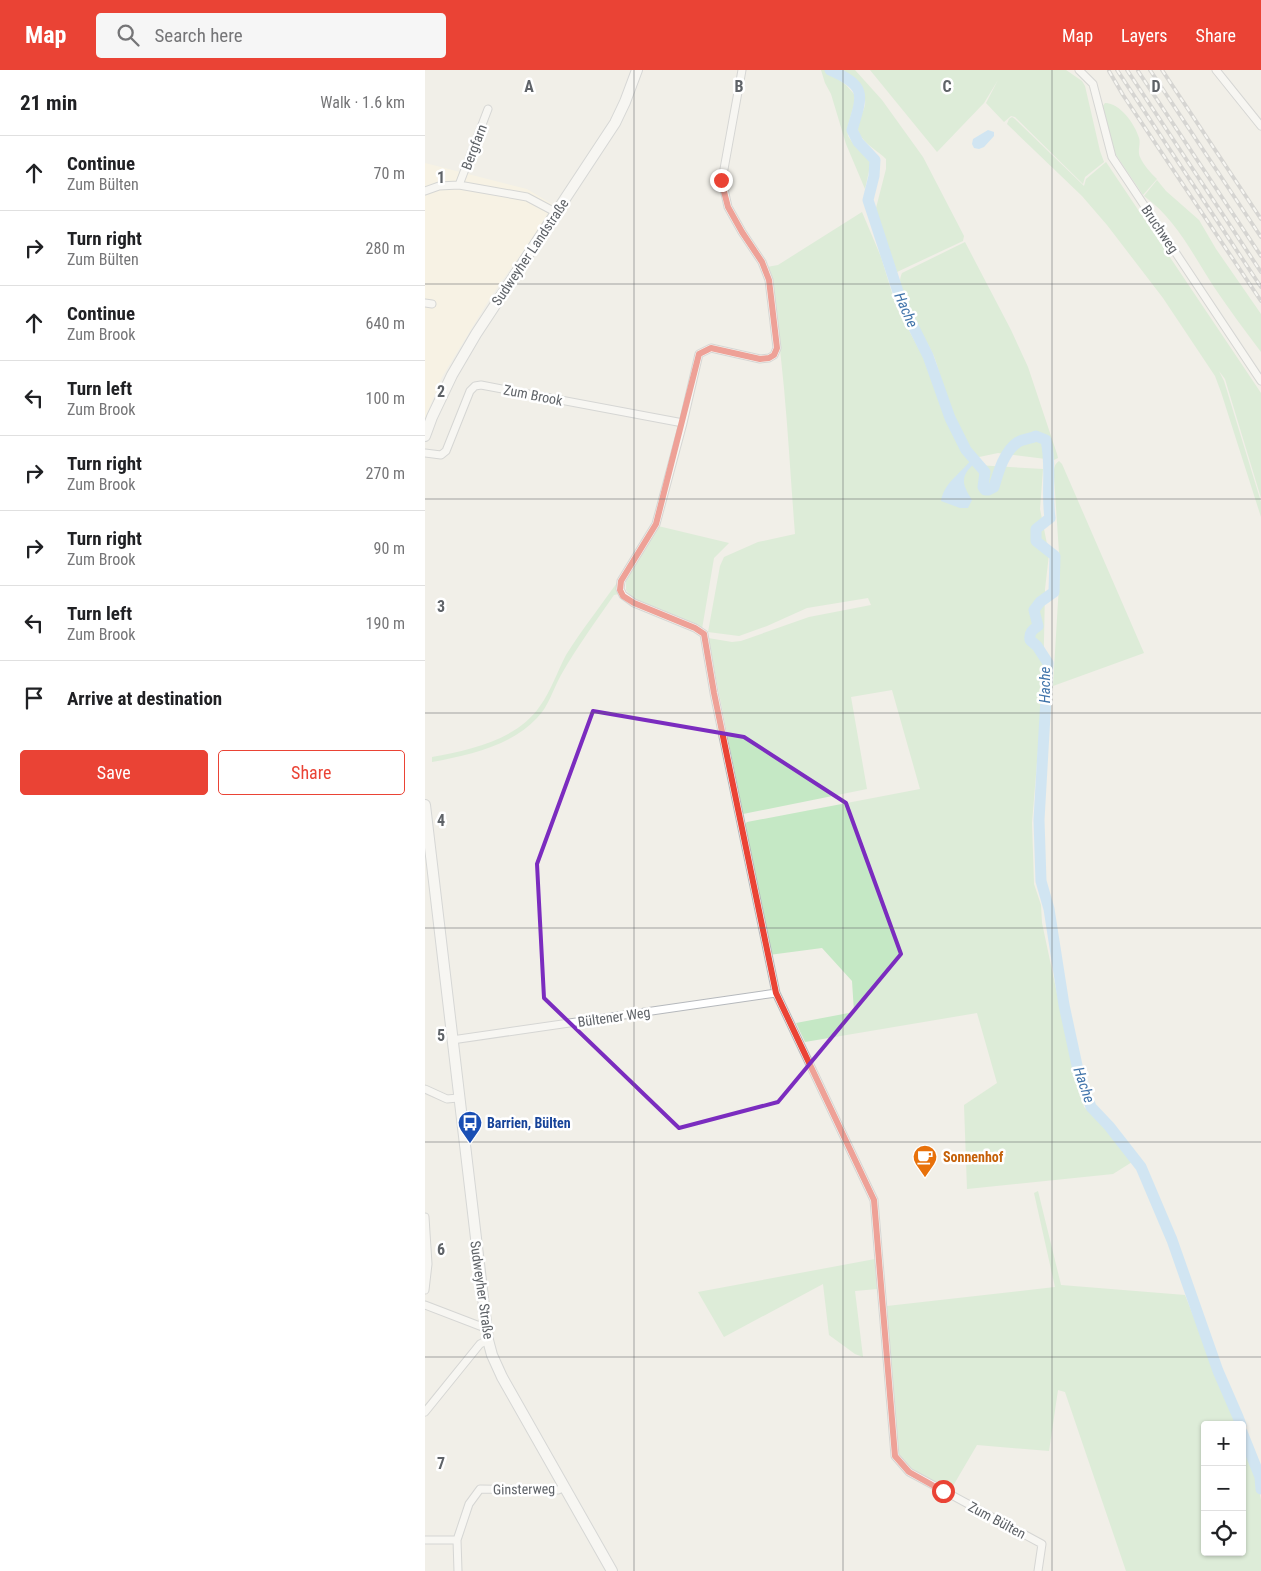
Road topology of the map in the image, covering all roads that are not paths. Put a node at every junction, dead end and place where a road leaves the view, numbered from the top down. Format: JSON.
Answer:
{"nodes":[{"id":1,"x":637,"y":70,"type":"edge"},
{"id":2,"x":742,"y":70,"type":"edge"},
{"id":3,"x":1079,"y":70,"type":"edge"},
{"id":4,"x":1216,"y":70,"type":"edge"},
{"id":5,"x":488,"y":109,"type":"dead end"},
{"id":6,"x":1261,"y":126,"type":"edge"},
{"id":7,"x":459,"y":185,"type":"junction"},
{"id":8,"x":425,"y":191,"type":"edge"},
{"id":9,"x":557,"y":212,"type":"junction"},
{"id":10,"x":1261,"y":381,"type":"edge"},
{"id":11,"x":683,"y":423,"type":"junction"},
{"id":12,"x":425,"y":436,"type":"edge"},
{"id":13,"x":425,"y":453,"type":"edge"},
{"id":14,"x":425,"y":805,"type":"edge"},
{"id":15,"x":776,"y":993,"type":"junction"},
{"id":16,"x":452,"y":1040,"type":"junction"},
{"id":17,"x":425,"y":1089,"type":"edge"},
{"id":18,"x":458,"y":1098,"type":"junction"},
{"id":19,"x":425,"y":1217,"type":"edge"},
{"id":20,"x":425,"y":1290,"type":"edge"},
{"id":21,"x":425,"y":1305,"type":"edge"},
{"id":22,"x":485,"y":1328,"type":"junction"},
{"id":23,"x":488,"y":1340,"type":"junction"},
{"id":24,"x":425,"y":1412,"type":"edge"},
{"id":25,"x":565,"y":1487,"type":"junction"},
{"id":26,"x":425,"y":1540,"type":"edge"},
{"id":27,"x":457,"y":1540,"type":"junction"},
{"id":28,"x":457,"y":1571,"type":"edge"},
{"id":29,"x":612,"y":1571,"type":"edge"},
{"id":30,"x":1037,"y":1571,"type":"edge"}],
"edges":[{"from":1,"to":9,"type":"main road","name":"Sudweyher Landstraße"},
{"from":2,"to":11,"type":"street"},
{"from":3,"to":10,"type":"street","name":"Bruchweg"},
{"from":4,"to":6,"type":"street"},
{"from":5,"to":7,"type":"street","name":"Bergfarn"},
{"from":7,"to":8,"type":"street"},
{"from":7,"to":9,"type":"street"},
{"from":9,"to":12,"type":"main road","name":"Sudweyher Landstraße"},
{"from":11,"to":13,"type":"street","name":"Zum Brook"},
{"from":11,"to":15,"type":"street"},
{"from":14,"to":16,"type":"main road"},
{"from":15,"to":16,"type":"street","name":"Bültener Weg"},
{"from":15,"to":30,"type":"street","name":"Zum Bülten"},
{"from":16,"to":18,"type":"main road"},
{"from":17,"to":18,"type":"street"},
{"from":18,"to":22,"type":"main road","name":"Sudweyher Straße"},
{"from":19,"to":20,"type":"street"},
{"from":21,"to":22,"type":"street"},
{"from":22,"to":23,"type":"main road","name":"Sudweyher Straße"},
{"from":23,"to":24,"type":"street"},
{"from":23,"to":25,"type":"main road","name":"Sudweyher Straße"},
{"from":25,"to":27,"type":"street","name":"Ginsterweg"},
{"from":25,"to":29,"type":"main road","name":"Sudweyher Straße"},
{"from":26,"to":27,"type":"street"},
{"from":27,"to":28,"type":"street","name":"Ginsterweg"}]}
